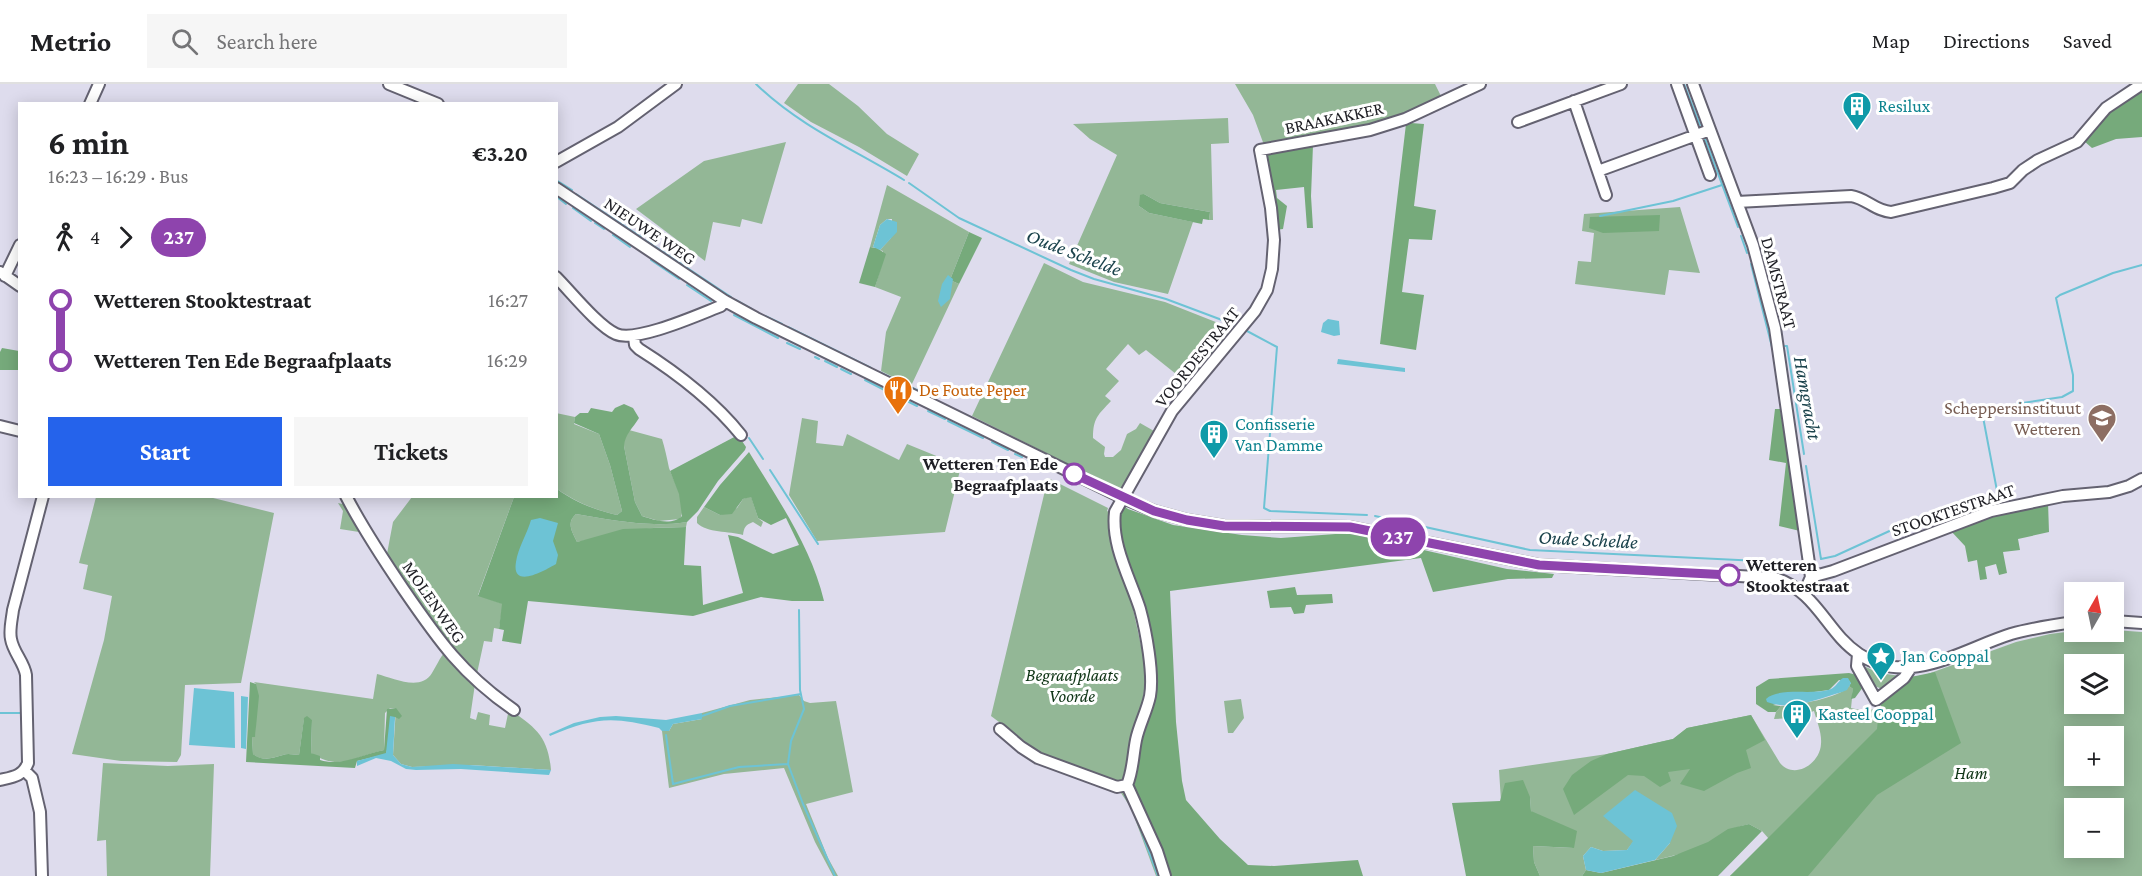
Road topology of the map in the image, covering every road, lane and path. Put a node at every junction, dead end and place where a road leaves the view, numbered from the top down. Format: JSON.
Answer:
{"nodes":[{"id":1,"x":99,"y":84,"type":"edge"},
{"id":2,"x":389,"y":84,"type":"edge"},
{"id":3,"x":676,"y":84,"type":"edge"},
{"id":4,"x":1480,"y":84,"type":"edge"},
{"id":5,"x":1620,"y":84,"type":"edge"},
{"id":6,"x":1677,"y":84,"type":"edge"},
{"id":7,"x":1693,"y":84,"type":"edge"},
{"id":8,"x":2142,"y":84,"type":"edge"},
{"id":9,"x":1574,"y":101,"type":"junction"},
{"id":10,"x":91,"y":102,"type":"edge"},
{"id":11,"x":433,"y":102,"type":"edge"},
{"id":12,"x":1518,"y":122,"type":"dead end"},
{"id":13,"x":1710,"y":130,"type":"junction"},
{"id":14,"x":1696,"y":135,"type":"junction"},
{"id":15,"x":1260,"y":150,"type":"joint"},
{"id":16,"x":558,"y":161,"type":"edge"},
{"id":17,"x":1598,"y":171,"type":"junction"},
{"id":18,"x":1710,"y":175,"type":"dead end"},
{"id":19,"x":558,"y":189,"type":"edge"},
{"id":20,"x":1606,"y":195,"type":"dead end"},
{"id":21,"x":1737,"y":202,"type":"junction"},
{"id":22,"x":18,"y":248,"type":"edge"},
{"id":23,"x":2,"y":274,"type":"edge"},
{"id":24,"x":558,"y":279,"type":"edge"},
{"id":25,"x":18,"y":285,"type":"edge"},
{"id":26,"x":725,"y":301,"type":"junction"},
{"id":27,"x":634,"y":337,"type":"junction"},
{"id":28,"x":0,"y":426,"type":"edge"},
{"id":29,"x":18,"y":430,"type":"edge"},
{"id":30,"x":741,"y":435,"type":"dead end"},
{"id":31,"x":2142,"y":478,"type":"edge"},
{"id":32,"x":42,"y":498,"type":"edge"},
{"id":33,"x":347,"y":498,"type":"edge"},
{"id":34,"x":1123,"y":498,"type":"junction"},
{"id":35,"x":1811,"y":577,"type":"junction"},
{"id":36,"x":1804,"y":593,"type":"junction"},
{"id":37,"x":2124,"y":622,"type":"edge"},
{"id":38,"x":2064,"y":623,"type":"edge"},
{"id":39,"x":2142,"y":623,"type":"edge"},
{"id":40,"x":1858,"y":654,"type":"junction"},
{"id":41,"x":1910,"y":669,"type":"junction"},
{"id":42,"x":514,"y":710,"type":"dead end"},
{"id":43,"x":1000,"y":729,"type":"dead end"},
{"id":44,"x":25,"y":771,"type":"junction"},
{"id":45,"x":0,"y":780,"type":"edge"},
{"id":46,"x":1127,"y":785,"type":"junction"},
{"id":47,"x":42,"y":876,"type":"edge"},
{"id":48,"x":1165,"y":876,"type":"edge"}],
"edges":[{"from":1,"to":10,"type":"street"},
{"from":2,"to":11,"type":"street"},
{"from":3,"to":16,"type":"street"},
{"from":4,"to":15,"type":"street","name":"BRAAKAKKER"},
{"from":5,"to":9,"type":"street"},
{"from":6,"to":14,"type":"street"},
{"from":7,"to":13,"type":"street","name":"DAMSTRAAT"},
{"from":8,"to":21,"type":"street"},
{"from":9,"to":12,"type":"street"},
{"from":9,"to":17,"type":"street"},
{"from":13,"to":14,"type":"street"},
{"from":13,"to":21,"type":"street","name":"DAMSTRAAT"},
{"from":14,"to":17,"type":"street"},
{"from":14,"to":18,"type":"street"},
{"from":15,"to":34,"type":"street","name":"VOORDESTRAAT"},
{"from":17,"to":20,"type":"street"},
{"from":19,"to":26,"type":"street","name":"NIEUWE WEG"},
{"from":21,"to":35,"type":"street","name":"DAMSTRAAT"},
{"from":22,"to":23,"type":"street"},
{"from":23,"to":25,"type":"street"},
{"from":24,"to":27,"type":"street"},
{"from":26,"to":27,"type":"street"},
{"from":26,"to":34,"type":"street","name":"NIEUWE WEG"},
{"from":27,"to":30,"type":"street"},
{"from":28,"to":29,"type":"street"},
{"from":31,"to":35,"type":"street","name":"STOOKTESTRAAT"},
{"from":32,"to":44,"type":"street"},
{"from":33,"to":42,"type":"street","name":"MOLENWEG"},
{"from":34,"to":36,"type":"street","name":"NIEUWE WEG"},
{"from":34,"to":46,"type":"street","name":"VOORDESTRAAT"},
{"from":35,"to":36,"type":"street"},
{"from":36,"to":40,"type":"street"},
{"from":37,"to":39,"type":"street"},
{"from":38,"to":41,"type":"street"},
{"from":40,"to":41,"type":"street"},
{"from":40,"to":41,"type":"street"},
{"from":43,"to":46,"type":"street"},
{"from":44,"to":45,"type":"street"},
{"from":44,"to":47,"type":"street"},
{"from":46,"to":48,"type":"street"}]}
